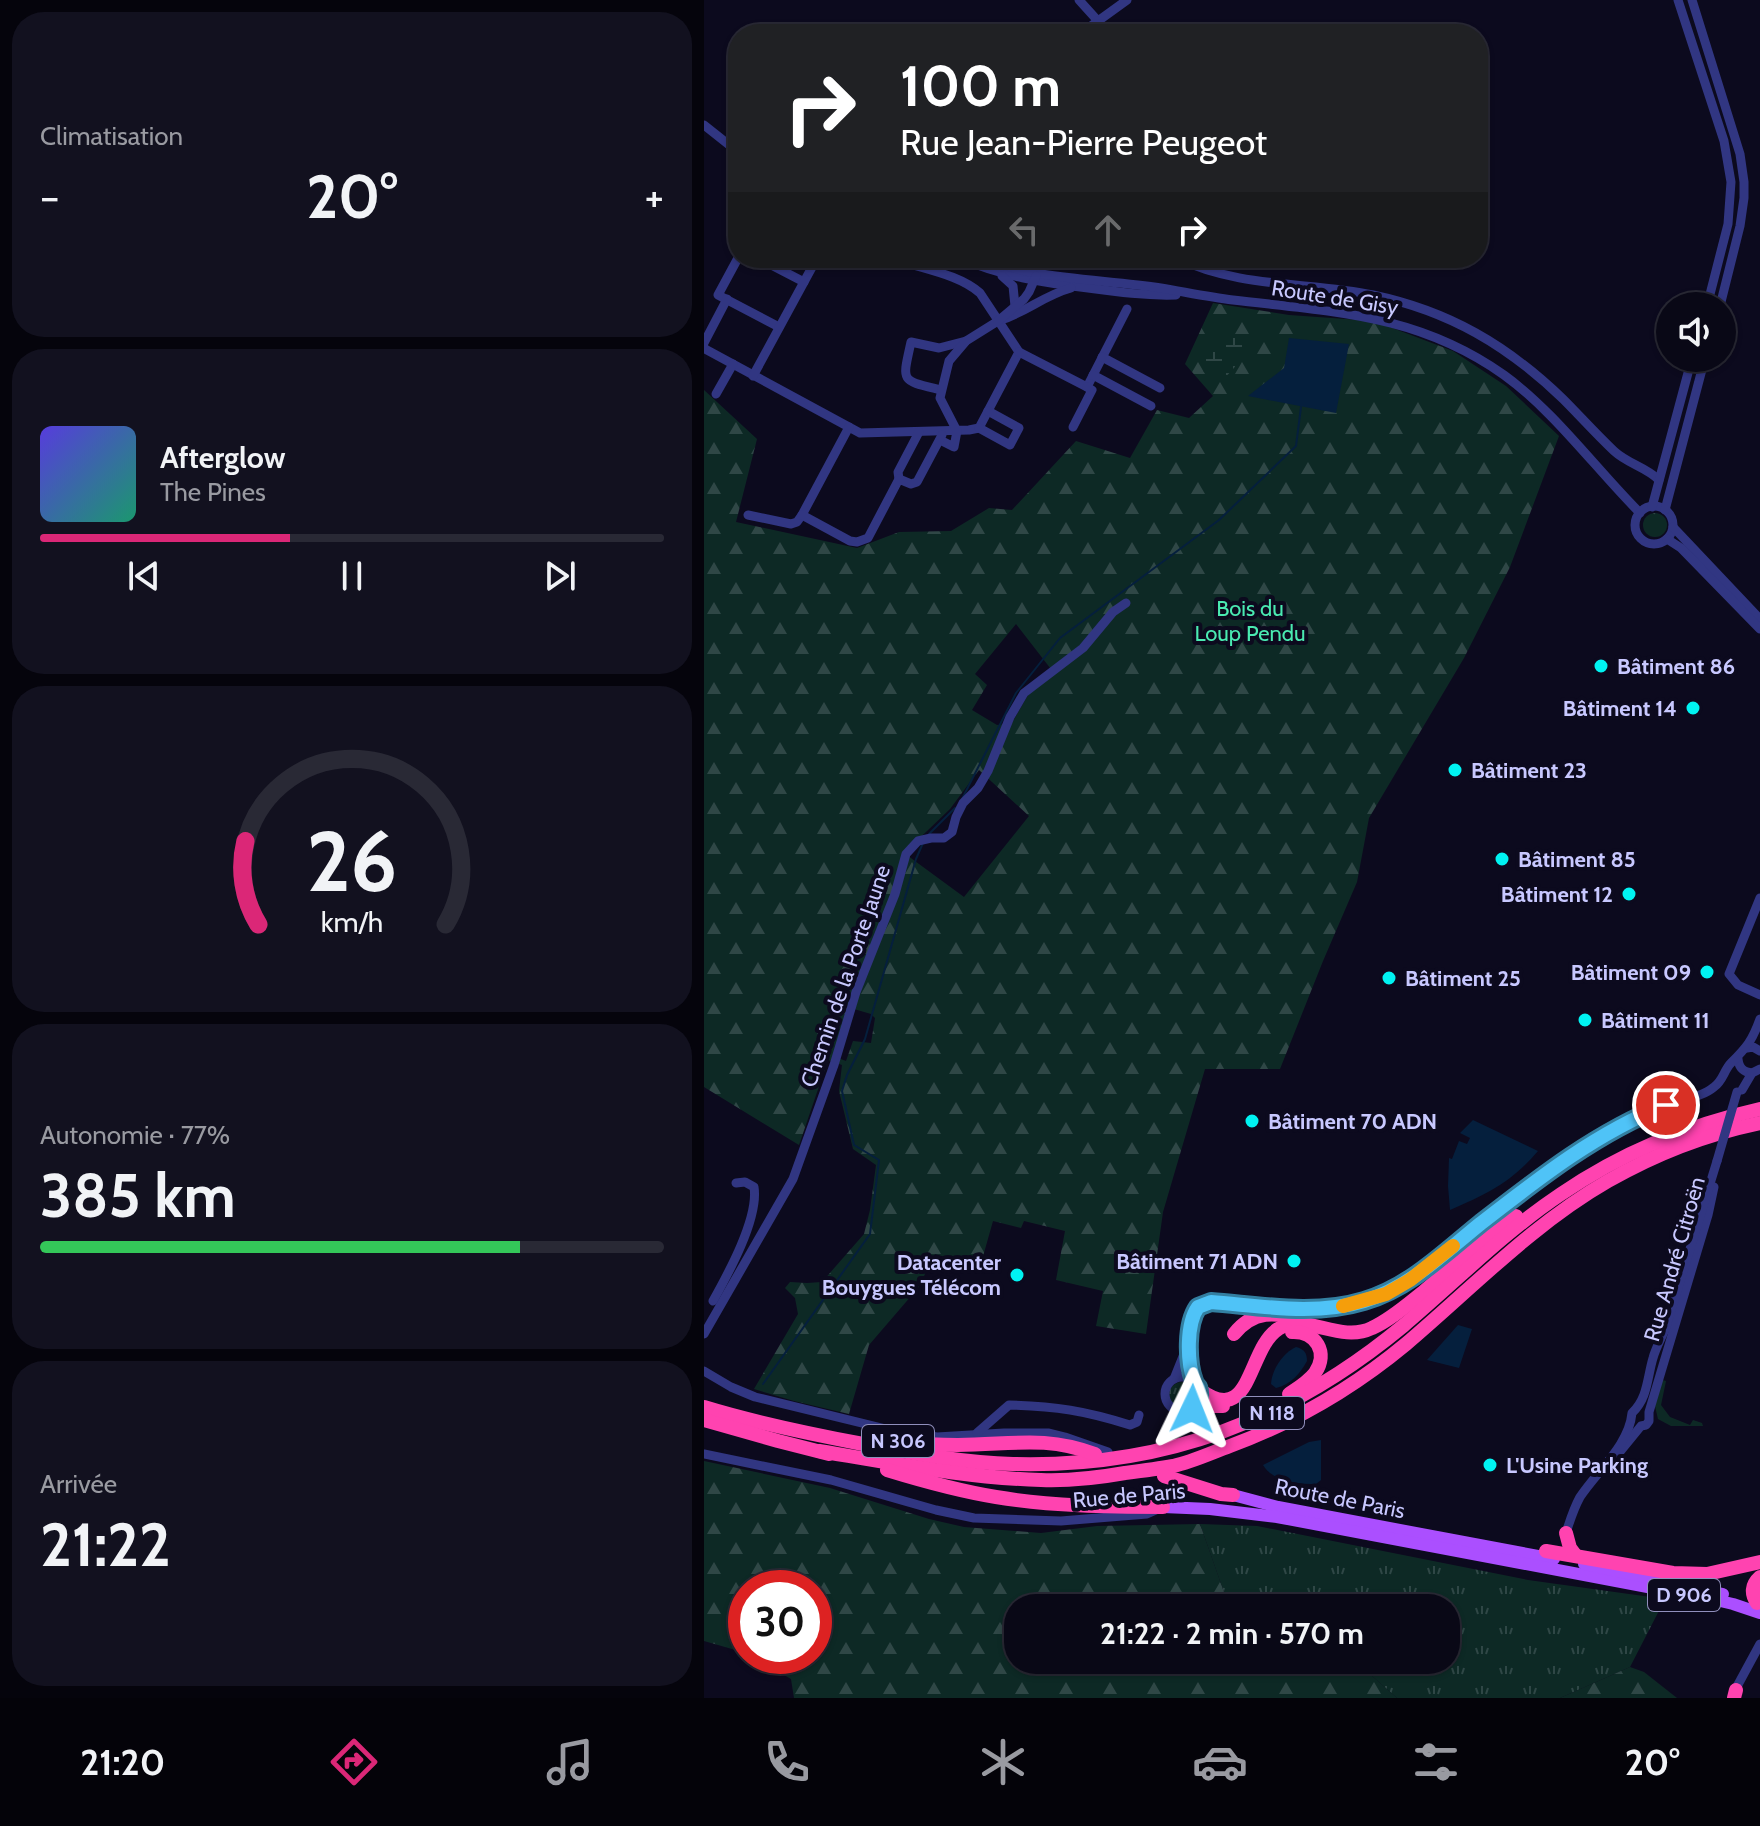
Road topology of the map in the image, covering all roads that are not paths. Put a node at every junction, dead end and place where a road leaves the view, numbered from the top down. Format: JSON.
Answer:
{"nodes":[{"id":1,"x":1079,"y":0,"type":"edge"},
{"id":2,"x":1127,"y":0,"type":"edge"},
{"id":3,"x":1678,"y":0,"type":"edge"},
{"id":4,"x":1692,"y":0,"type":"edge"},
{"id":5,"x":1098,"y":21,"type":"junction"},
{"id":6,"x":1094,"y":24,"type":"edge"},
{"id":7,"x":704,"y":125,"type":"edge"},
{"id":8,"x":728,"y":144,"type":"edge"},
{"id":9,"x":733,"y":268,"type":"edge"},
{"id":10,"x":777,"y":268,"type":"edge"},
{"id":11,"x":812,"y":268,"type":"edge"},
{"id":12,"x":922,"y":268,"type":"edge"},
{"id":13,"x":988,"y":268,"type":"edge"},
{"id":14,"x":1006,"y":268,"type":"edge"},
{"id":15,"x":1205,"y":268,"type":"edge"},
{"id":16,"x":997,"y":271,"type":"junction"},
{"id":17,"x":1037,"y":278,"type":"junction"},
{"id":18,"x":804,"y":282,"type":"junction"},
{"id":19,"x":1077,"y":287,"type":"junction"},
{"id":20,"x":1711,"y":292,"type":"edge"},
{"id":21,"x":1724,"y":292,"type":"edge"},
{"id":22,"x":1195,"y":295,"type":"junction"},
{"id":23,"x":727,"y":299,"type":"junction"},
{"id":24,"x":1038,"y":302,"type":"junction"},
{"id":25,"x":1015,"y":306,"type":"junction"},
{"id":26,"x":1127,"y":309,"type":"dead end"},
{"id":27,"x":998,"y":321,"type":"junction"},
{"id":28,"x":779,"y":327,"type":"junction"},
{"id":29,"x":966,"y":341,"type":"junction"},
{"id":30,"x":704,"y":345,"type":"edge"},
{"id":31,"x":939,"y":348,"type":"junction"},
{"id":32,"x":1019,"y":352,"type":"junction"},
{"id":33,"x":1102,"y":357,"type":"junction"},
{"id":34,"x":949,"y":361,"type":"junction"},
{"id":35,"x":733,"y":364,"type":"junction"},
{"id":36,"x":1688,"y":372,"type":"edge"},
{"id":37,"x":1701,"y":372,"type":"edge"},
{"id":38,"x":1093,"y":375,"type":"junction"},
{"id":39,"x":753,"y":376,"type":"junction"},
{"id":40,"x":1087,"y":387,"type":"junction"},
{"id":41,"x":1160,"y":388,"type":"dead end"},
{"id":42,"x":941,"y":390,"type":"junction"},
{"id":43,"x":716,"y":394,"type":"dead end"},
{"id":44,"x":1151,"y":406,"type":"dead end"},
{"id":45,"x":988,"y":411,"type":"junction"},
{"id":46,"x":849,"y":427,"type":"junction"},
{"id":47,"x":1073,"y":427,"type":"dead end"},
{"id":48,"x":979,"y":428,"type":"junction"},
{"id":49,"x":957,"y":431,"type":"junction"},
{"id":50,"x":919,"y":432,"type":"junction"},
{"id":51,"x":942,"y":436,"type":"junction"},
{"id":52,"x":899,"y":479,"type":"junction"},
{"id":53,"x":1659,"y":480,"type":"junction"},
{"id":54,"x":1652,"y":507,"type":"junction"},
{"id":55,"x":1665,"y":510,"type":"junction"},
{"id":56,"x":1640,"y":513,"type":"junction"},
{"id":57,"x":748,"y":515,"type":"dead end"},
{"id":58,"x":802,"y":515,"type":"junction"},
{"id":59,"x":1673,"y":527,"type":"junction"},
{"id":60,"x":1667,"y":539,"type":"junction"},
{"id":61,"x":1126,"y":603,"type":"dead end"},
{"id":62,"x":1760,"y":619,"type":"edge"},
{"id":63,"x":1760,"y":629,"type":"edge"},
{"id":64,"x":1760,"y":898,"type":"edge"},
{"id":65,"x":1760,"y":995,"type":"edge"},
{"id":66,"x":1760,"y":1019,"type":"edge"},
{"id":67,"x":1747,"y":1048,"type":"junction"},
{"id":68,"x":1760,"y":1051,"type":"edge"},
{"id":69,"x":1751,"y":1068,"type":"edge"},
{"id":70,"x":1760,"y":1109,"type":"edge"},
{"id":71,"x":1760,"y":1123,"type":"edge"},
{"id":72,"x":1760,"y":1129,"type":"edge"},
{"id":73,"x":1611,"y":1163,"type":"junction"},
{"id":74,"x":736,"y":1183,"type":"dead end"},
{"id":75,"x":1554,"y":1218,"type":"junction"},
{"id":76,"x":708,"y":1298,"type":"edge"},
{"id":77,"x":715,"y":1316,"type":"junction"},
{"id":78,"x":1390,"y":1318,"type":"junction"},
{"id":79,"x":704,"y":1334,"type":"edge"},
{"id":80,"x":1234,"y":1334,"type":"dead end"},
{"id":81,"x":1188,"y":1336,"type":"junction"},
{"id":82,"x":704,"y":1371,"type":"edge"},
{"id":83,"x":1174,"y":1379,"type":"junction"},
{"id":84,"x":1197,"y":1385,"type":"junction"},
{"id":85,"x":704,"y":1399,"type":"edge"},
{"id":86,"x":704,"y":1407,"type":"edge"},
{"id":87,"x":1192,"y":1409,"type":"junction"},
{"id":88,"x":1644,"y":1410,"type":"junction"},
{"id":89,"x":1139,"y":1415,"type":"dead end"},
{"id":90,"x":997,"y":1416,"type":"junction"},
{"id":91,"x":704,"y":1420,"type":"edge"},
{"id":92,"x":1637,"y":1424,"type":"junction"},
{"id":93,"x":1004,"y":1433,"type":"junction"},
{"id":94,"x":976,"y":1434,"type":"junction"},
{"id":95,"x":1195,"y":1442,"type":"junction"},
{"id":96,"x":819,"y":1451,"type":"junction"},
{"id":97,"x":1102,"y":1453,"type":"joint"},
{"id":98,"x":704,"y":1454,"type":"edge"},
{"id":99,"x":1168,"y":1475,"type":"dead end"},
{"id":100,"x":1233,"y":1495,"type":"joint"},
{"id":101,"x":1163,"y":1507,"type":"junction"},
{"id":102,"x":1566,"y":1533,"type":"junction"},
{"id":103,"x":1440,"y":1536,"type":"junction"},
{"id":104,"x":1546,"y":1551,"type":"junction"},
{"id":105,"x":1576,"y":1556,"type":"junction"},
{"id":106,"x":1760,"y":1562,"type":"edge"},
{"id":107,"x":1611,"y":1574,"type":"junction"},
{"id":108,"x":1760,"y":1577,"type":"edge"},
{"id":109,"x":1759,"y":1607,"type":"edge"},
{"id":110,"x":1760,"y":1644,"type":"edge"},
{"id":111,"x":1733,"y":1695,"type":"edge"}],
"edges":[{"from":1,"to":5,"type":"street"},
{"from":2,"to":5,"type":"street"},
{"from":3,"to":20,"type":"street"},
{"from":4,"to":21,"type":"street"},
{"from":5,"to":6,"type":"street"},
{"from":7,"to":8,"type":"street"},
{"from":9,"to":23,"type":"street"},
{"from":10,"to":18,"type":"street"},
{"from":11,"to":18,"type":"street"},
{"from":12,"to":27,"type":"street"},
{"from":13,"to":16,"type":"street","name":"Route de Gisy"},
{"from":14,"to":17,"type":"street","name":"Route de Gisy"},
{"from":15,"to":53,"type":"street"},
{"from":16,"to":17,"type":"street","name":"Route de Gisy"},
{"from":16,"to":25,"type":"street"},
{"from":17,"to":19,"type":"street","name":"Route de Gisy"},
{"from":17,"to":22,"type":"street","name":"Route de Gisy"},
{"from":17,"to":24,"type":"street"},
{"from":17,"to":25,"type":"street"},
{"from":18,"to":28,"type":"street"},
{"from":19,"to":22,"type":"street","name":"Route de Gisy"},
{"from":19,"to":24,"type":"street"},
{"from":22,"to":56,"type":"street","name":"Route de Gisy"},
{"from":23,"to":28,"type":"street"},
{"from":23,"to":30,"type":"street"},
{"from":24,"to":27,"type":"street"},
{"from":25,"to":27,"type":"street"},
{"from":26,"to":33,"type":"street"},
{"from":27,"to":29,"type":"street"},
{"from":27,"to":32,"type":"street"},
{"from":28,"to":39,"type":"street"},
{"from":29,"to":31,"type":"street"},
{"from":29,"to":34,"type":"street"},
{"from":30,"to":35,"type":"street"},
{"from":31,"to":34,"type":"street"},
{"from":31,"to":42,"type":"street"},
{"from":32,"to":40,"type":"street"},
{"from":32,"to":45,"type":"street"},
{"from":33,"to":38,"type":"street"},
{"from":33,"to":41,"type":"street"},
{"from":34,"to":42,"type":"street"},
{"from":35,"to":39,"type":"street"},
{"from":35,"to":43,"type":"street"},
{"from":36,"to":53,"type":"street"},
{"from":37,"to":55,"type":"street"},
{"from":38,"to":40,"type":"street"},
{"from":38,"to":44,"type":"street"},
{"from":39,"to":46,"type":"street"},
{"from":40,"to":47,"type":"street"},
{"from":42,"to":49,"type":"street"},
{"from":45,"to":48,"type":"street"},
{"from":45,"to":48,"type":"street"},
{"from":46,"to":50,"type":"street"},
{"from":46,"to":58,"type":"street"},
{"from":48,"to":49,"type":"street"},
{"from":49,"to":51,"type":"street"},
{"from":49,"to":51,"type":"street"},
{"from":50,"to":51,"type":"street"},
{"from":50,"to":52,"type":"street"},
{"from":51,"to":52,"type":"street"},
{"from":52,"to":58,"type":"street"},
{"from":53,"to":54,"type":"street"},
{"from":54,"to":55,"type":"street"},
{"from":54,"to":56,"type":"street"},
{"from":55,"to":59,"type":"street"},
{"from":56,"to":60,"type":"street"},
{"from":57,"to":58,"type":"street"},
{"from":59,"to":60,"type":"street"},
{"from":59,"to":62,"type":"street"},
{"from":60,"to":63,"type":"street"},
{"from":61,"to":77,"type":"street","name":"Chemin de la Porte Jaune"},
{"from":64,"to":65,"type":"street"},
{"from":66,"to":67,"type":"street","name":"Rue André Citroën"},
{"from":67,"to":68,"type":"street"},
{"from":67,"to":69,"type":"street","name":"Rue André Citroën"},
{"from":69,"to":81,"type":"street"},
{"from":69,"to":88,"type":"street","name":"Rue André Citroën","bridge":true},
{"from":70,"to":73,"type":"highway","number":"N 118"},
{"from":71,"to":75,"type":"highway","number":"N 118"},
{"from":72,"to":75,"type":"highway"},
{"from":73,"to":78,"type":"highway"},
{"from":73,"to":95,"type":"highway","number":"N 118"},
{"from":74,"to":76,"type":"street"},
{"from":75,"to":96,"type":"highway","number":"N 118"},
{"from":76,"to":77,"type":"street"},
{"from":77,"to":79,"type":"street","name":"Chemin de la Porte Jaune"},
{"from":78,"to":80,"type":"highway"},
{"from":78,"to":84,"type":"highway"},
{"from":81,"to":83,"type":"street"},
{"from":81,"to":84,"type":"street"},
{"from":82,"to":94,"type":"street","name":"Rue de Paris"},
{"from":83,"to":84,"type":"street"},
{"from":83,"to":87,"type":"street"},
{"from":84,"to":87,"type":"street"},
{"from":85,"to":97,"type":"highway","number":"N 306"},
{"from":86,"to":95,"type":"highway","number":"N 118"},
{"from":87,"to":95,"type":"highway"},
{"from":88,"to":92,"type":"street"},
{"from":88,"to":92,"type":"street"},
{"from":89,"to":90,"type":"street"},
{"from":90,"to":93,"type":"street"},
{"from":90,"to":94,"type":"street"},
{"from":91,"to":96,"type":"highway","number":"N 118"},
{"from":92,"to":102,"type":"street"},
{"from":93,"to":94,"type":"street","name":"Rue de Paris"},
{"from":93,"to":97,"type":"street","name":"Rue de Paris"},
{"from":96,"to":101,"type":"highway","number":"N 306"},
{"from":98,"to":101,"type":"street","name":"Rue de Paris"},
{"from":99,"to":100,"type":"highway"},
{"from":100,"to":103,"type":"main road","name":"Route de Paris"},
{"from":101,"to":107,"type":"main road","name":"Rue de Paris","number":"N 306"},
{"from":102,"to":104,"type":"main road"},
{"from":102,"to":105,"type":"highway"},
{"from":103,"to":104,"type":"main road"},
{"from":103,"to":107,"type":"main road"},
{"from":104,"to":105,"type":"highway"},
{"from":105,"to":106,"type":"highway"},
{"from":107,"to":109,"type":"main road","number":"D 906"},
{"from":108,"to":109,"type":"highway"},
{"from":110,"to":111,"type":"street"}]}
